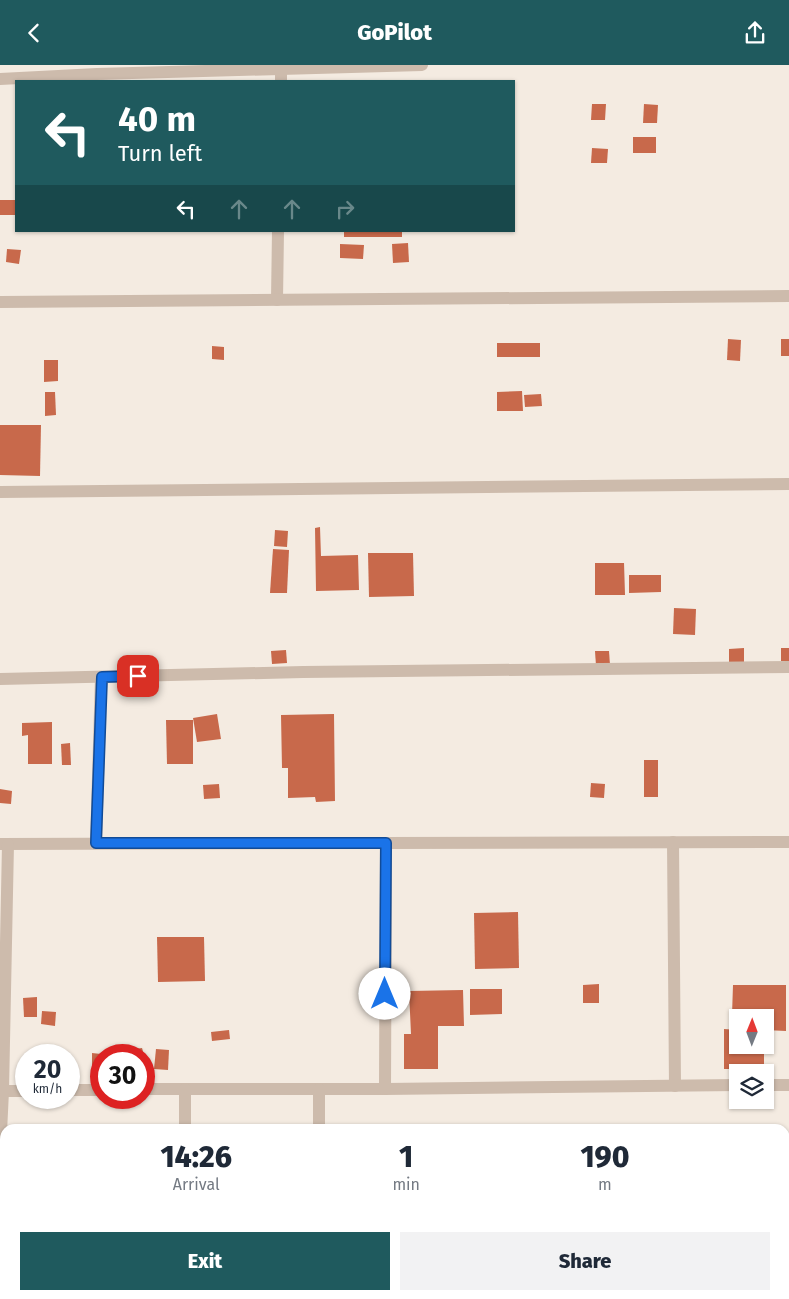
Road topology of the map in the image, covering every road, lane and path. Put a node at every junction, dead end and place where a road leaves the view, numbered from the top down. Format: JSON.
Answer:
{"nodes":[{"id":1,"x":422,"y":65,"type":"edge"},
{"id":2,"x":46,"y":71,"type":"edge"},
{"id":3,"x":281,"y":75,"type":"edge"},
{"id":4,"x":0,"y":79,"type":"edge"},
{"id":5,"x":278,"y":232,"type":"edge"},
{"id":6,"x":789,"y":296,"type":"edge"},
{"id":7,"x":277,"y":299,"type":"junction"},
{"id":8,"x":0,"y":302,"type":"edge"},
{"id":9,"x":789,"y":484,"type":"edge"},
{"id":10,"x":0,"y":492,"type":"edge"},
{"id":11,"x":789,"y":667,"type":"edge"},
{"id":12,"x":102,"y":677,"type":"junction"},
{"id":13,"x":0,"y":679,"type":"edge"},
{"id":14,"x":673,"y":842,"type":"junction"},
{"id":15,"x":789,"y":842,"type":"edge"},
{"id":16,"x":96,"y":843,"type":"junction"},
{"id":17,"x":386,"y":843,"type":"junction"},
{"id":18,"x":4,"y":844,"type":"edge"},
{"id":19,"x":729,"y":1085,"type":"edge"},
{"id":20,"x":774,"y":1085,"type":"edge"},
{"id":21,"x":789,"y":1085,"type":"edge"},
{"id":22,"x":675,"y":1086,"type":"junction"},
{"id":23,"x":155,"y":1089,"type":"edge"},
{"id":24,"x":186,"y":1089,"type":"junction"},
{"id":25,"x":319,"y":1089,"type":"junction"},
{"id":26,"x":385,"y":1089,"type":"junction"},
{"id":27,"x":2,"y":1091,"type":"edge"},
{"id":28,"x":15,"y":1091,"type":"edge"},
{"id":29,"x":1,"y":1124,"type":"edge"},
{"id":30,"x":185,"y":1124,"type":"edge"},
{"id":31,"x":319,"y":1124,"type":"edge"}],
"edges":[{"from":1,"to":3,"type":"street"},
{"from":2,"to":3,"type":"street"},
{"from":2,"to":4,"type":"street"},
{"from":5,"to":7,"type":"street"},
{"from":6,"to":7,"type":"street"},
{"from":7,"to":8,"type":"street"},
{"from":9,"to":10,"type":"street"},
{"from":11,"to":12,"type":"street"},
{"from":12,"to":13,"type":"street"},
{"from":12,"to":16,"type":"street"},
{"from":14,"to":15,"type":"street"},
{"from":14,"to":17,"type":"street"},
{"from":14,"to":22,"type":"street"},
{"from":16,"to":17,"type":"street"},
{"from":16,"to":18,"type":"street"},
{"from":17,"to":26,"type":"street"},
{"from":18,"to":27,"type":"street"},
{"from":19,"to":22,"type":"street"},
{"from":20,"to":21,"type":"street"},
{"from":22,"to":26,"type":"street"},
{"from":23,"to":24,"type":"street"},
{"from":24,"to":25,"type":"street"},
{"from":24,"to":30,"type":"street"},
{"from":25,"to":26,"type":"street"},
{"from":25,"to":31,"type":"street"},
{"from":27,"to":28,"type":"street"},
{"from":27,"to":29,"type":"street"}]}
